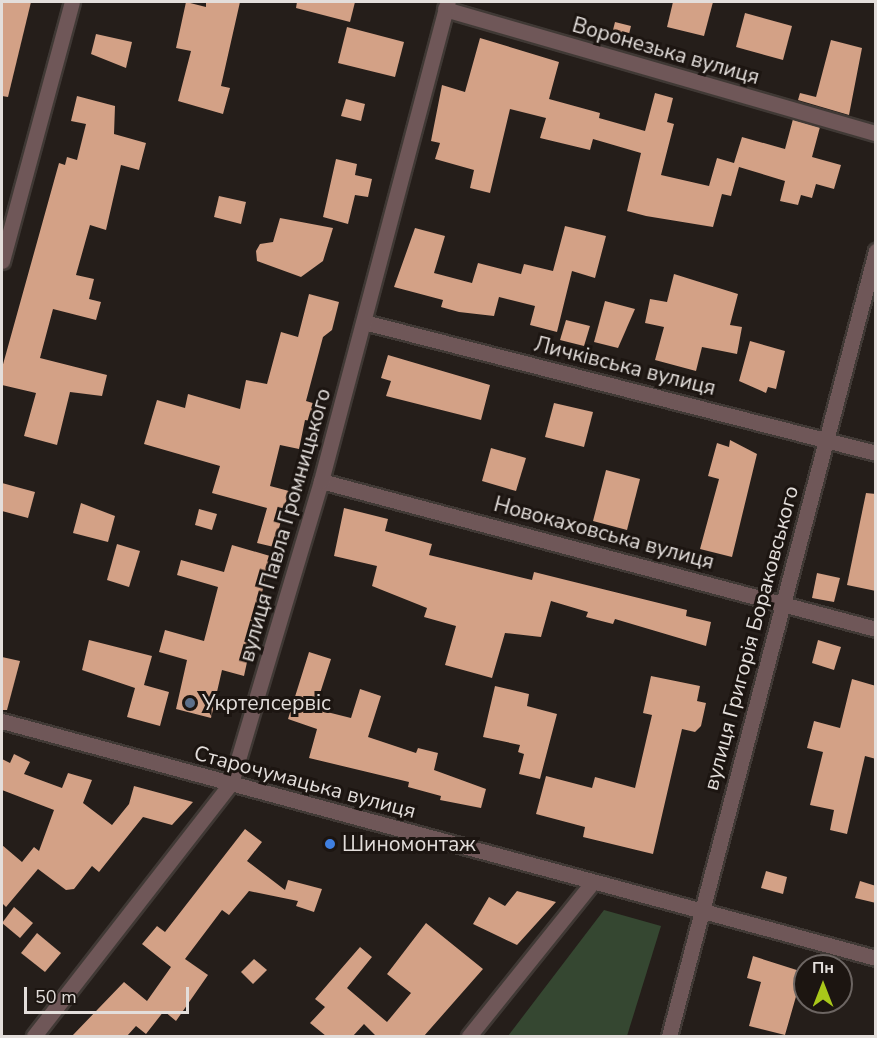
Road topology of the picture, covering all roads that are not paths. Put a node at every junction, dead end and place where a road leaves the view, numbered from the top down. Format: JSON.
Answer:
{"nodes":[{"id":1,"x":72,"y":2,"type":"edge"},
{"id":2,"x":446,"y":5,"type":"edge"},
{"id":3,"x":876,"y":133,"type":"edge"},
{"id":4,"x":876,"y":251,"type":"edge"},
{"id":5,"x":2,"y":261,"type":"edge"},
{"id":6,"x":364,"y":322,"type":"junction"},
{"id":7,"x":824,"y":438,"type":"junction"},
{"id":8,"x":876,"y":453,"type":"edge"},
{"id":9,"x":321,"y":481,"type":"junction"},
{"id":10,"x":784,"y":602,"type":"junction"},
{"id":11,"x":876,"y":629,"type":"edge"},
{"id":12,"x":2,"y":721,"type":"edge"},
{"id":13,"x":231,"y":783,"type":"junction"},
{"id":14,"x":592,"y":883,"type":"junction"},
{"id":15,"x":702,"y":912,"type":"junction"},
{"id":16,"x":876,"y":958,"type":"edge"},
{"id":17,"x":34,"y":1036,"type":"edge"},
{"id":18,"x":469,"y":1036,"type":"edge"},
{"id":19,"x":669,"y":1036,"type":"edge"}],
"edges":[{"from":1,"to":5,"type":"street"},
{"from":2,"to":3,"type":"street","name":"Воронезька вулиця"},
{"from":2,"to":6,"type":"street","name":"вулиця Павла Громницького"},
{"from":4,"to":7,"type":"street","name":"вулиця Григорія Бораковського"},
{"from":6,"to":7,"type":"street","name":"Личківська вулиця"},
{"from":6,"to":9,"type":"street","name":"вулиця Павла Громницького"},
{"from":7,"to":8,"type":"street","name":"Личківська вулиця"},
{"from":7,"to":10,"type":"street","name":"вулиця Григорія Бораковського"},
{"from":9,"to":10,"type":"street","name":"Новокаховська вулиця"},
{"from":9,"to":13,"type":"street","name":"вулиця Павла Громницького"},
{"from":10,"to":11,"type":"street","name":"Новокаховська вулиця"},
{"from":10,"to":15,"type":"street","name":"вулиця Григорія Бораковського"},
{"from":12,"to":13,"type":"street","name":"Старочумацька вулиця"},
{"from":13,"to":14,"type":"street","name":"Старочумацька вулиця"},
{"from":13,"to":17,"type":"street","name":"вулиця Павла Громницького"},
{"from":14,"to":15,"type":"street","name":"Старочумацька вулиця"},
{"from":14,"to":18,"type":"street"},
{"from":15,"to":16,"type":"street","name":"Старочумацька вулиця"},
{"from":15,"to":19,"type":"street","name":"вулиця Григорія Бораковського"}]}
